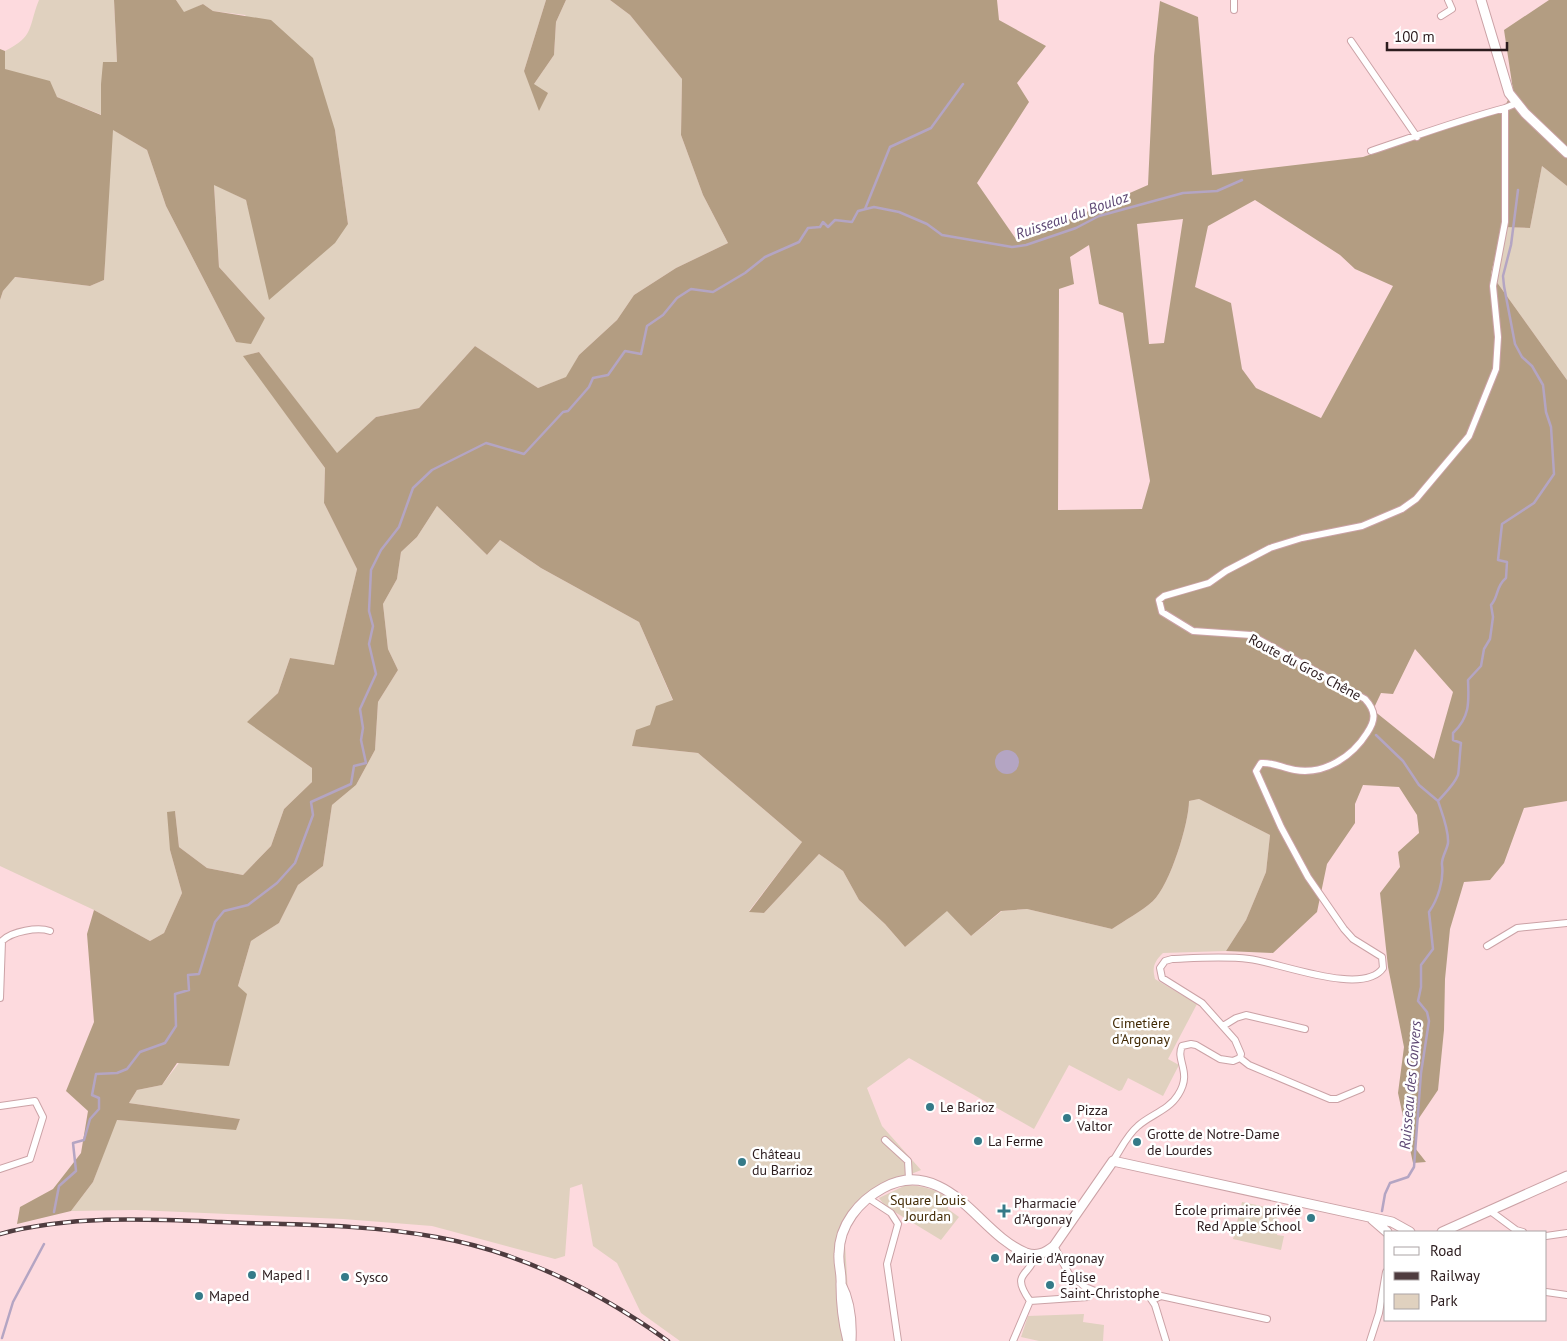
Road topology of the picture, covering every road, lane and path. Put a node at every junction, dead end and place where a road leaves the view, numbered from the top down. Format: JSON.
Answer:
{"nodes":[{"id":1,"x":1234,"y":0,"type":"edge"},
{"id":2,"x":1448,"y":0,"type":"edge"},
{"id":3,"x":1481,"y":0,"type":"edge"},
{"id":4,"x":1234,"y":10,"type":"dead end"},
{"id":5,"x":1441,"y":16,"type":"dead end"},
{"id":6,"x":1352,"y":41,"type":"dead end"},
{"id":7,"x":1517,"y":103,"type":"junction"},
{"id":8,"x":1505,"y":108,"type":"junction"},
{"id":9,"x":1417,"y":137,"type":"junction"},
{"id":10,"x":1371,"y":151,"type":"dead end"},
{"id":11,"x":1567,"y":153,"type":"edge"},
{"id":12,"x":1567,"y":923,"type":"edge"},
{"id":13,"x":50,"y":931,"type":"dead end"},
{"id":14,"x":1487,"y":946,"type":"dead end"},
{"id":15,"x":0,"y":998,"type":"edge"},
{"id":16,"x":1223,"y":1026,"type":"junction"},
{"id":17,"x":1305,"y":1030,"type":"dead end"},
{"id":18,"x":1240,"y":1058,"type":"junction"},
{"id":19,"x":1361,"y":1089,"type":"dead end"},
{"id":20,"x":0,"y":1106,"type":"edge"},
{"id":21,"x":885,"y":1140,"type":"dead end"},
{"id":22,"x":1114,"y":1161,"type":"junction"},
{"id":23,"x":0,"y":1169,"type":"edge"},
{"id":24,"x":1567,"y":1176,"type":"edge"},
{"id":25,"x":909,"y":1179,"type":"junction"},
{"id":26,"x":868,"y":1198,"type":"junction"},
{"id":27,"x":1489,"y":1210,"type":"junction"},
{"id":28,"x":1367,"y":1217,"type":"junction"},
{"id":29,"x":1386,"y":1231,"type":"edge"},
{"id":30,"x":1408,"y":1231,"type":"edge"},
{"id":31,"x":1444,"y":1231,"type":"edge"},
{"id":32,"x":1520,"y":1231,"type":"edge"},
{"id":33,"x":1567,"y":1233,"type":"edge"},
{"id":34,"x":1547,"y":1236,"type":"edge"},
{"id":35,"x":1054,"y":1246,"type":"junction"},
{"id":36,"x":1032,"y":1254,"type":"junction"},
{"id":37,"x":1384,"y":1284,"type":"edge"},
{"id":38,"x":1094,"y":1291,"type":"junction"},
{"id":39,"x":1547,"y":1292,"type":"edge"},
{"id":40,"x":1567,"y":1295,"type":"edge"},
{"id":41,"x":1152,"y":1300,"type":"junction"},
{"id":42,"x":1030,"y":1301,"type":"junction"},
{"id":43,"x":1267,"y":1319,"type":"dead end"},
{"id":44,"x":849,"y":1341,"type":"edge"},
{"id":45,"x":898,"y":1341,"type":"edge"},
{"id":46,"x":1013,"y":1341,"type":"edge"},
{"id":47,"x":1166,"y":1341,"type":"edge"},
{"id":48,"x":1370,"y":1341,"type":"edge"}],
"edges":[{"from":1,"to":4,"type":"street"},
{"from":2,"to":5,"type":"street"},
{"from":3,"to":7,"type":"street"},
{"from":6,"to":9,"type":"street"},
{"from":7,"to":8,"type":"street"},
{"from":7,"to":11,"type":"street"},
{"from":8,"to":9,"type":"street"},
{"from":8,"to":16,"type":"street","name":"Route du Gros Chêne"},
{"from":9,"to":10,"type":"street"},
{"from":12,"to":14,"type":"street"},
{"from":13,"to":15,"type":"street"},
{"from":16,"to":17,"type":"street"},
{"from":16,"to":18,"type":"street","name":"Route du Gros Chêne"},
{"from":18,"to":19,"type":"street"},
{"from":18,"to":22,"type":"street"},
{"from":20,"to":23,"type":"street"},
{"from":21,"to":25,"type":"street"},
{"from":22,"to":28,"type":"street"},
{"from":22,"to":35,"type":"street"},
{"from":24,"to":27,"type":"street"},
{"from":25,"to":26,"type":"street"},
{"from":25,"to":36,"type":"street"},
{"from":26,"to":44,"type":"street"},
{"from":26,"to":45,"type":"street"},
{"from":27,"to":31,"type":"street"},
{"from":27,"to":32,"type":"street"},
{"from":28,"to":29,"type":"street"},
{"from":28,"to":30,"type":"street"},
{"from":33,"to":34,"type":"street"},
{"from":35,"to":36,"type":"street"},
{"from":35,"to":38,"type":"street"},
{"from":36,"to":42,"type":"street"},
{"from":37,"to":48,"type":"street"},
{"from":38,"to":41,"type":"street"},
{"from":38,"to":42,"type":"street"},
{"from":39,"to":40,"type":"street"},
{"from":41,"to":43,"type":"street"},
{"from":41,"to":47,"type":"street"},
{"from":42,"to":46,"type":"street"}]}
